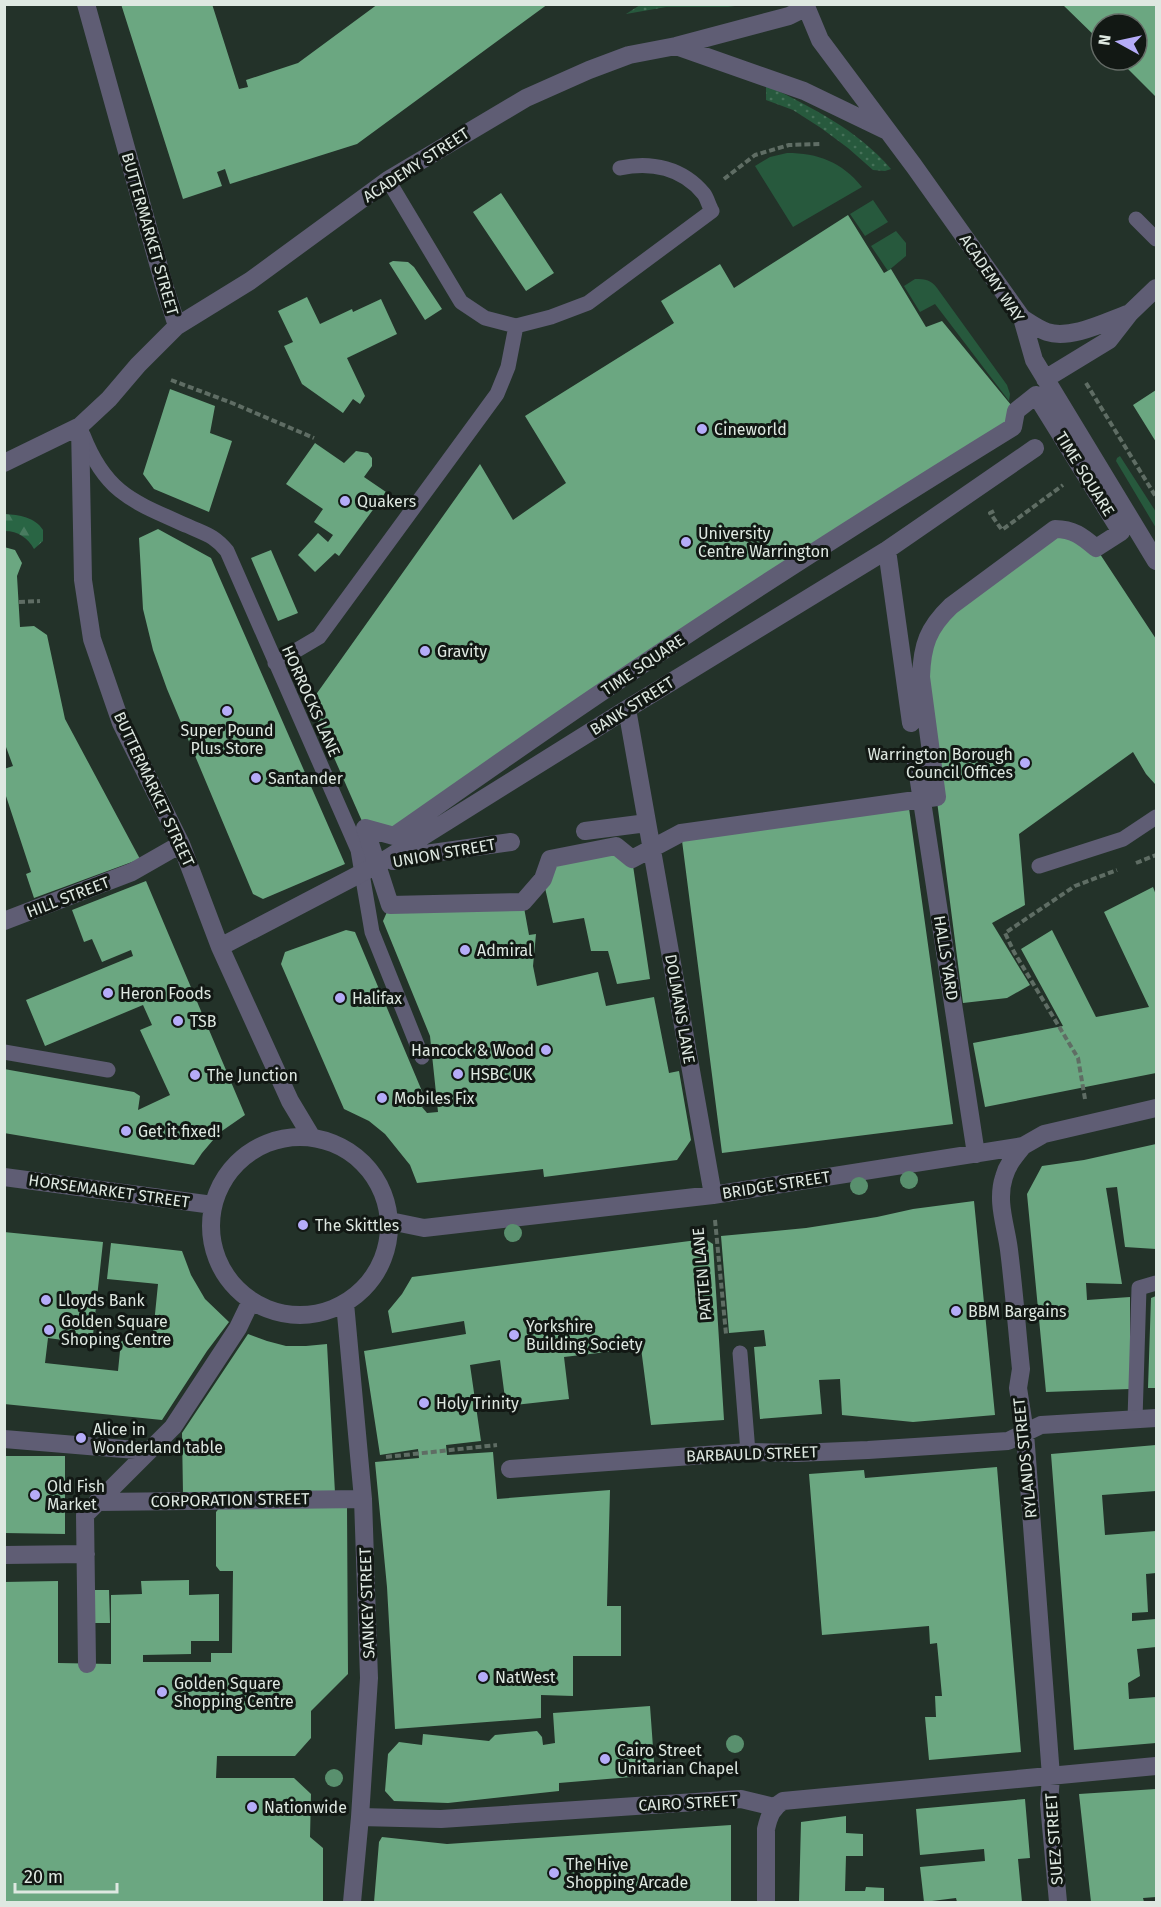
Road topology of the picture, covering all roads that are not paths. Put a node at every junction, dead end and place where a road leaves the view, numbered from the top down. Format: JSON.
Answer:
{"nodes":[{"id":1,"x":86,"y":4,"type":"edge"},
{"id":2,"x":805,"y":6,"type":"edge"},
{"id":3,"x":676,"y":46,"type":"junction"},
{"id":4,"x":889,"y":132,"type":"junction"},
{"id":5,"x":620,"y":168,"type":"dead end"},
{"id":6,"x":388,"y":180,"type":"junction"},
{"id":7,"x":1136,"y":219,"type":"dead end"},
{"id":8,"x":1156,"y":239,"type":"edge"},
{"id":9,"x":1156,"y":288,"type":"edge"},
{"id":10,"x":1130,"y":313,"type":"junction"},
{"id":11,"x":1022,"y":318,"type":"junction"},
{"id":12,"x":177,"y":326,"type":"junction"},
{"id":13,"x":516,"y":326,"type":"junction"},
{"id":14,"x":1045,"y":378,"type":"junction"},
{"id":15,"x":80,"y":426,"type":"junction"},
{"id":16,"x":1035,"y":448,"type":"dead end"},
{"id":17,"x":4,"y":463,"type":"edge"},
{"id":18,"x":886,"y":550,"type":"junction"},
{"id":19,"x":1156,"y":561,"type":"edge"},
{"id":20,"x":275,"y":663,"type":"junction"},
{"id":21,"x":627,"y":708,"type":"junction"},
{"id":22,"x":911,"y":723,"type":"dead end"},
{"id":23,"x":916,"y":762,"type":"dead end"},
{"id":24,"x":922,"y":799,"type":"junction"},
{"id":25,"x":1156,"y":818,"type":"edge"},
{"id":26,"x":647,"y":823,"type":"junction"},
{"id":27,"x":585,"y":831,"type":"dead end"},
{"id":28,"x":511,"y":842,"type":"dead end"},
{"id":29,"x":181,"y":844,"type":"junction"},
{"id":30,"x":652,"y":849,"type":"junction"},
{"id":31,"x":1039,"y":866,"type":"dead end"},
{"id":32,"x":369,"y":869,"type":"junction"},
{"id":33,"x":4,"y":921,"type":"edge"},
{"id":34,"x":220,"y":947,"type":"junction"},
{"id":35,"x":4,"y":1052,"type":"edge"},
{"id":36,"x":422,"y":1057,"type":"dead end"},
{"id":37,"x":108,"y":1070,"type":"dead end"},
{"id":38,"x":1156,"y":1108,"type":"edge"},
{"id":39,"x":311,"y":1136,"type":"junction"},
{"id":40,"x":1023,"y":1146,"type":"junction"},
{"id":41,"x":976,"y":1154,"type":"junction"},
{"id":42,"x":4,"y":1177,"type":"edge"},
{"id":43,"x":713,"y":1195,"type":"junction"},
{"id":44,"x":213,"y":1205,"type":"junction"},
{"id":45,"x":390,"y":1221,"type":"junction"},
{"id":46,"x":1156,"y":1283,"type":"edge"},
{"id":47,"x":251,"y":1301,"type":"junction"},
{"id":48,"x":345,"y":1303,"type":"junction"},
{"id":49,"x":741,"y":1353,"type":"road end"},
{"id":50,"x":1156,"y":1418,"type":"edge"},
{"id":51,"x":1135,"y":1419,"type":"junction"},
{"id":52,"x":1024,"y":1433,"type":"junction"},
{"id":53,"x":4,"y":1439,"type":"edge"},
{"id":54,"x":148,"y":1451,"type":"junction"},
{"id":55,"x":748,"y":1452,"type":"junction"},
{"id":56,"x":510,"y":1469,"type":"road end"},
{"id":57,"x":363,"y":1499,"type":"junction"},
{"id":58,"x":97,"y":1502,"type":"junction"},
{"id":59,"x":86,"y":1554,"type":"junction"},
{"id":60,"x":4,"y":1555,"type":"edge"},
{"id":61,"x":87,"y":1664,"type":"dead end"},
{"id":62,"x":1156,"y":1766,"type":"edge"},
{"id":63,"x":1051,"y":1776,"type":"junction"},
{"id":64,"x":774,"y":1807,"type":"junction"},
{"id":65,"x":360,"y":1817,"type":"junction"},
{"id":66,"x":352,"y":1902,"type":"edge"},
{"id":67,"x":766,"y":1902,"type":"edge"},
{"id":68,"x":1058,"y":1902,"type":"edge"}],
"edges":[{"from":1,"to":12,"type":"street","name":"BUTTERMARKET STREET"},
{"from":2,"to":3,"type":"street","name":"ACADEMY STREET"},
{"from":2,"to":4,"type":"street","name":"ACADEMY WAY"},
{"from":3,"to":4,"type":"street","name":"ACADEMY STREET"},
{"from":3,"to":6,"type":"street","name":"ACADEMY STREET"},
{"from":4,"to":11,"type":"street","name":"ACADEMY WAY"},
{"from":5,"to":13,"type":"lane"},
{"from":6,"to":12,"type":"street","name":"ACADEMY STREET"},
{"from":6,"to":13,"type":"lane"},
{"from":7,"to":8,"type":"lane"},
{"from":9,"to":10,"type":"street"},
{"from":10,"to":11,"type":"street"},
{"from":10,"to":14,"type":"street"},
{"from":11,"to":14,"type":"street","name":"ACADEMY WAY"},
{"from":12,"to":15,"type":"street","name":"BUTTERMARKET STREET"},
{"from":13,"to":20,"type":"lane"},
{"from":14,"to":19,"type":"street","name":"ACADEMY WAY"},
{"from":15,"to":17,"type":"street"},
{"from":15,"to":20,"type":"lane","name":"HORROCKS LANE"},
{"from":15,"to":29,"type":"street","name":"BUTTERMARKET STREET"},
{"from":16,"to":18,"type":"street","name":"BANK STREET"},
{"from":18,"to":21,"type":"street","name":"BANK STREET"},
{"from":18,"to":22,"type":"street"},
{"from":20,"to":32,"type":"lane","name":"HORROCKS LANE"},
{"from":21,"to":26,"type":"street","name":"DOLMANS LANE"},
{"from":21,"to":32,"type":"street","name":"BANK STREET"},
{"from":23,"to":24,"type":"street","name":"HALLS YARD"},
{"from":24,"to":30,"type":"street","name":"TIME SQUARE"},
{"from":24,"to":32,"type":"street","name":"TIME SQUARE"},
{"from":24,"to":41,"type":"street","name":"HALLS YARD"},
{"from":25,"to":31,"type":"lane"},
{"from":26,"to":27,"type":"street"},
{"from":26,"to":30,"type":"street","name":"DOLMANS LANE"},
{"from":28,"to":32,"type":"street","name":"UNION STREET"},
{"from":29,"to":33,"type":"street","name":"HILL STREET"},
{"from":29,"to":34,"type":"street","name":"BUTTERMARKET STREET"},
{"from":30,"to":32,"type":"street","name":"TIME SQUARE"},
{"from":30,"to":43,"type":"street","name":"DOLMANS LANE"},
{"from":32,"to":34,"type":"street","name":"BANK STREET"},
{"from":32,"to":36,"type":"lane","name":"HORROCKS LANE"},
{"from":34,"to":39,"type":"street","name":"BUTTERMARKET STREET"},
{"from":35,"to":37,"type":"lane"},
{"from":38,"to":40,"type":"street","name":"BRIDGE STREET"},
{"from":39,"to":44,"type":"street"},
{"from":39,"to":45,"type":"street"},
{"from":40,"to":41,"type":"street","name":"BRIDGE STREET"},
{"from":40,"to":52,"type":"street","name":"RYLANDS STREET"},
{"from":41,"to":43,"type":"street","name":"BRIDGE STREET"},
{"from":42,"to":44,"type":"street","name":"HORSEMARKET STREET"},
{"from":43,"to":45,"type":"street","name":"BRIDGE STREET"},
{"from":44,"to":47,"type":"street"},
{"from":45,"to":48,"type":"street"},
{"from":46,"to":51,"type":"lane"},
{"from":47,"to":48,"type":"street"},
{"from":47,"to":54,"type":"street"},
{"from":48,"to":57,"type":"street","name":"SANKEY STREET"},
{"from":49,"to":55,"type":"lane"},
{"from":50,"to":51,"type":"street","name":"BARBAULD STREET"},
{"from":51,"to":52,"type":"street","name":"BARBAULD STREET"},
{"from":52,"to":55,"type":"street","name":"BARBAULD STREET"},
{"from":52,"to":63,"type":"street","name":"RYLANDS STREET"},
{"from":53,"to":54,"type":"street"},
{"from":54,"to":58,"type":"street"},
{"from":55,"to":56,"type":"street","name":"BARBAULD STREET"},
{"from":57,"to":58,"type":"street","name":"CORPORATION STREET"},
{"from":57,"to":65,"type":"street","name":"SANKEY STREET"},
{"from":58,"to":59,"type":"street"},
{"from":59,"to":60,"type":"street"},
{"from":59,"to":61,"type":"street"},
{"from":62,"to":63,"type":"street","name":"CAIRO STREET"},
{"from":63,"to":64,"type":"street","name":"CAIRO STREET"},
{"from":63,"to":68,"type":"street","name":"SUEZ STREET"},
{"from":64,"to":65,"type":"street","name":"CAIRO STREET"},
{"from":64,"to":67,"type":"street"},
{"from":65,"to":66,"type":"street","name":"SANKEY STREET"}]}
